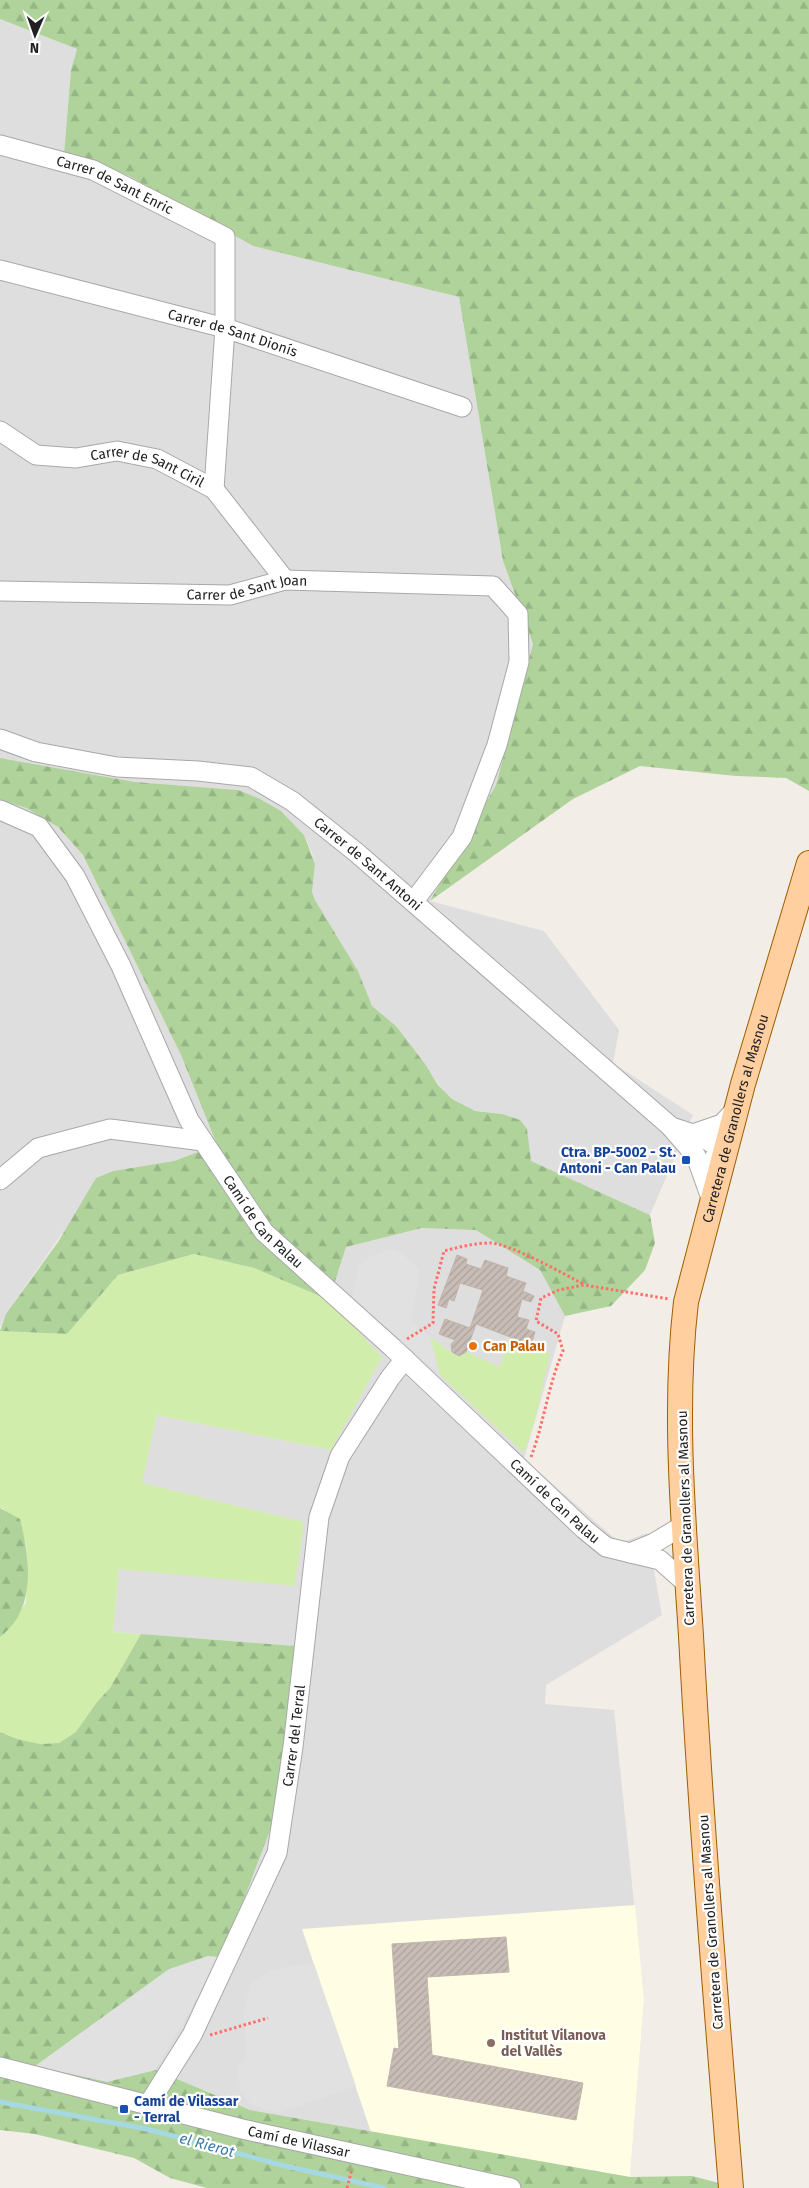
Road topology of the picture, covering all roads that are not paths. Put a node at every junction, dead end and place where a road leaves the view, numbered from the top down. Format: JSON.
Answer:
{"nodes":[{"id":1,"x":0,"y":145,"type":"edge"},
{"id":2,"x":0,"y":270,"type":"edge"},
{"id":3,"x":225,"y":328,"type":"junction"},
{"id":4,"x":462,"y":407,"type":"dead end"},
{"id":5,"x":0,"y":430,"type":"edge"},
{"id":6,"x":214,"y":489,"type":"junction"},
{"id":7,"x":285,"y":580,"type":"junction"},
{"id":8,"x":0,"y":591,"type":"edge"},
{"id":9,"x":0,"y":739,"type":"edge"},
{"id":10,"x":0,"y":810,"type":"edge"},
{"id":11,"x":809,"y":863,"type":"edge"},
{"id":12,"x":414,"y":901,"type":"junction"},
{"id":13,"x":738,"y":1107,"type":"junction"},
{"id":14,"x":670,"y":1126,"type":"junction"},
{"id":15,"x":693,"y":1134,"type":"junction"},
{"id":16,"x":203,"y":1141,"type":"junction"},
{"id":17,"x":724,"y":1155,"type":"junction"},
{"id":18,"x":696,"y":1156,"type":"junction"},
{"id":19,"x":0,"y":1180,"type":"edge"},
{"id":20,"x":712,"y":1201,"type":"junction"},
{"id":21,"x":399,"y":1354,"type":"junction"},
{"id":22,"x":684,"y":1525,"type":"junction"},
{"id":23,"x":630,"y":1553,"type":"junction"},
{"id":24,"x":688,"y":1584,"type":"junction"},
{"id":25,"x":0,"y":2067,"type":"edge"},
{"id":26,"x":148,"y":2105,"type":"junction"},
{"id":27,"x":511,"y":2188,"type":"edge"},
{"id":28,"x":731,"y":2188,"type":"edge"}],
"edges":[{"from":1,"to":3,"type":"street","name":"Carrer de Sant Enric"},
{"from":2,"to":3,"type":"street","name":"Carrer de Sant Dionís"},
{"from":3,"to":4,"type":"street","name":"Carrer de Sant Dionís"},
{"from":3,"to":6,"type":"street"},
{"from":5,"to":6,"type":"street","name":"Carrer de Sant Ciril"},
{"from":6,"to":7,"type":"street","name":"Carrer de Sant Ciril"},
{"from":7,"to":8,"type":"street","name":"Carrer de Sant Joan"},
{"from":7,"to":12,"type":"street","name":"Carrer de Sant Joan"},
{"from":9,"to":12,"type":"street","name":"Carrer de Sant Antoni"},
{"from":10,"to":16,"type":"street","name":"Camí de Can Palau"},
{"from":11,"to":13,"type":"main road","name":"Carretera de Granollers al Masnou"},
{"from":12,"to":14,"type":"street","name":"Carrer de Sant Antoni"},
{"from":13,"to":15,"type":"street"},
{"from":13,"to":17,"type":"main road","name":"Carretera de Granollers al Masnou"},
{"from":14,"to":15,"type":"street","name":"Carrer de Sant Antoni"},
{"from":14,"to":18,"type":"street","name":"Carrer de Sant Antoni"},
{"from":15,"to":17,"type":"street","name":"Carrer de Sant Antoni"},
{"from":16,"to":19,"type":"street"},
{"from":16,"to":21,"type":"street","name":"Camí de Can Palau"},
{"from":17,"to":18,"type":"street"},
{"from":17,"to":20,"type":"main road","name":"Carretera de Granollers al Masnou"},
{"from":18,"to":20,"type":"street","name":"Carrer de Sant Antoni"},
{"from":20,"to":22,"type":"main road","name":"Carretera de Granollers al Masnou"},
{"from":21,"to":23,"type":"street","name":"Camí de Can Palau"},
{"from":21,"to":26,"type":"street","name":"Carrer del Terral"},
{"from":22,"to":23,"type":"street"},
{"from":22,"to":24,"type":"main road","name":"Carretera de Granollers al Masnou"},
{"from":23,"to":24,"type":"street","name":"Camí de Can Palau"},
{"from":24,"to":28,"type":"main road","name":"Carretera de Granollers al Masnou"},
{"from":25,"to":26,"type":"street","name":"Camí de Vilassar"},
{"from":26,"to":27,"type":"street","name":"Camí de Vilassar"}]}
